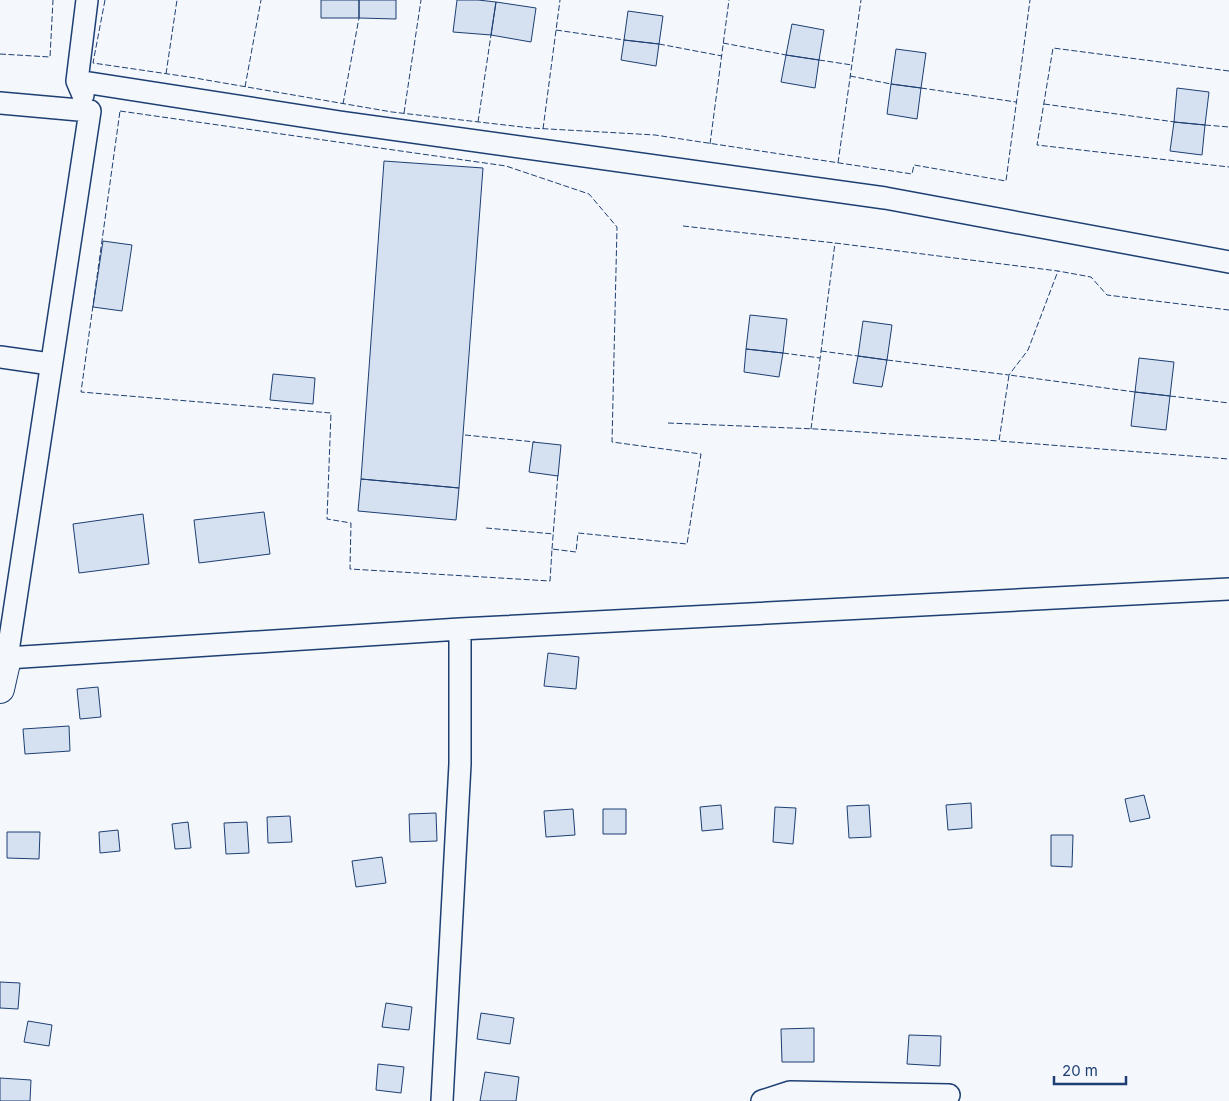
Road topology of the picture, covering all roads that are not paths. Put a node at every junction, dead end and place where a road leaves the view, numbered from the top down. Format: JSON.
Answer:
{"nodes":[{"id":1,"x":87,"y":0,"type":"edge"},
{"id":2,"x":77,"y":81,"type":"junction"},
{"id":3,"x":0,"y":103,"type":"edge"},
{"id":4,"x":90,"y":111,"type":"junction"},
{"id":5,"x":1229,"y":262,"type":"edge"},
{"id":6,"x":0,"y":357,"type":"edge"},
{"id":7,"x":50,"y":364,"type":"junction"},
{"id":8,"x":1229,"y":589,"type":"edge"},
{"id":9,"x":460,"y":629,"type":"junction"},
{"id":10,"x":3,"y":658,"type":"edge"},
{"id":11,"x":0,"y":689,"type":"edge"},
{"id":12,"x":949,"y":1095,"type":"dead end"},
{"id":13,"x":442,"y":1101,"type":"edge"},
{"id":14,"x":762,"y":1101,"type":"edge"}],
"edges":[{"from":1,"to":2,"type":"street"},
{"from":2,"to":4,"type":"street"},
{"from":2,"to":5,"type":"street"},
{"from":3,"to":4,"type":"street"},
{"from":4,"to":7,"type":"street"},
{"from":6,"to":7,"type":"street"},
{"from":7,"to":10,"type":"street"},
{"from":8,"to":9,"type":"street"},
{"from":9,"to":10,"type":"street"},
{"from":9,"to":13,"type":"street"},
{"from":10,"to":11,"type":"street"},
{"from":12,"to":14,"type":"street"}]}
